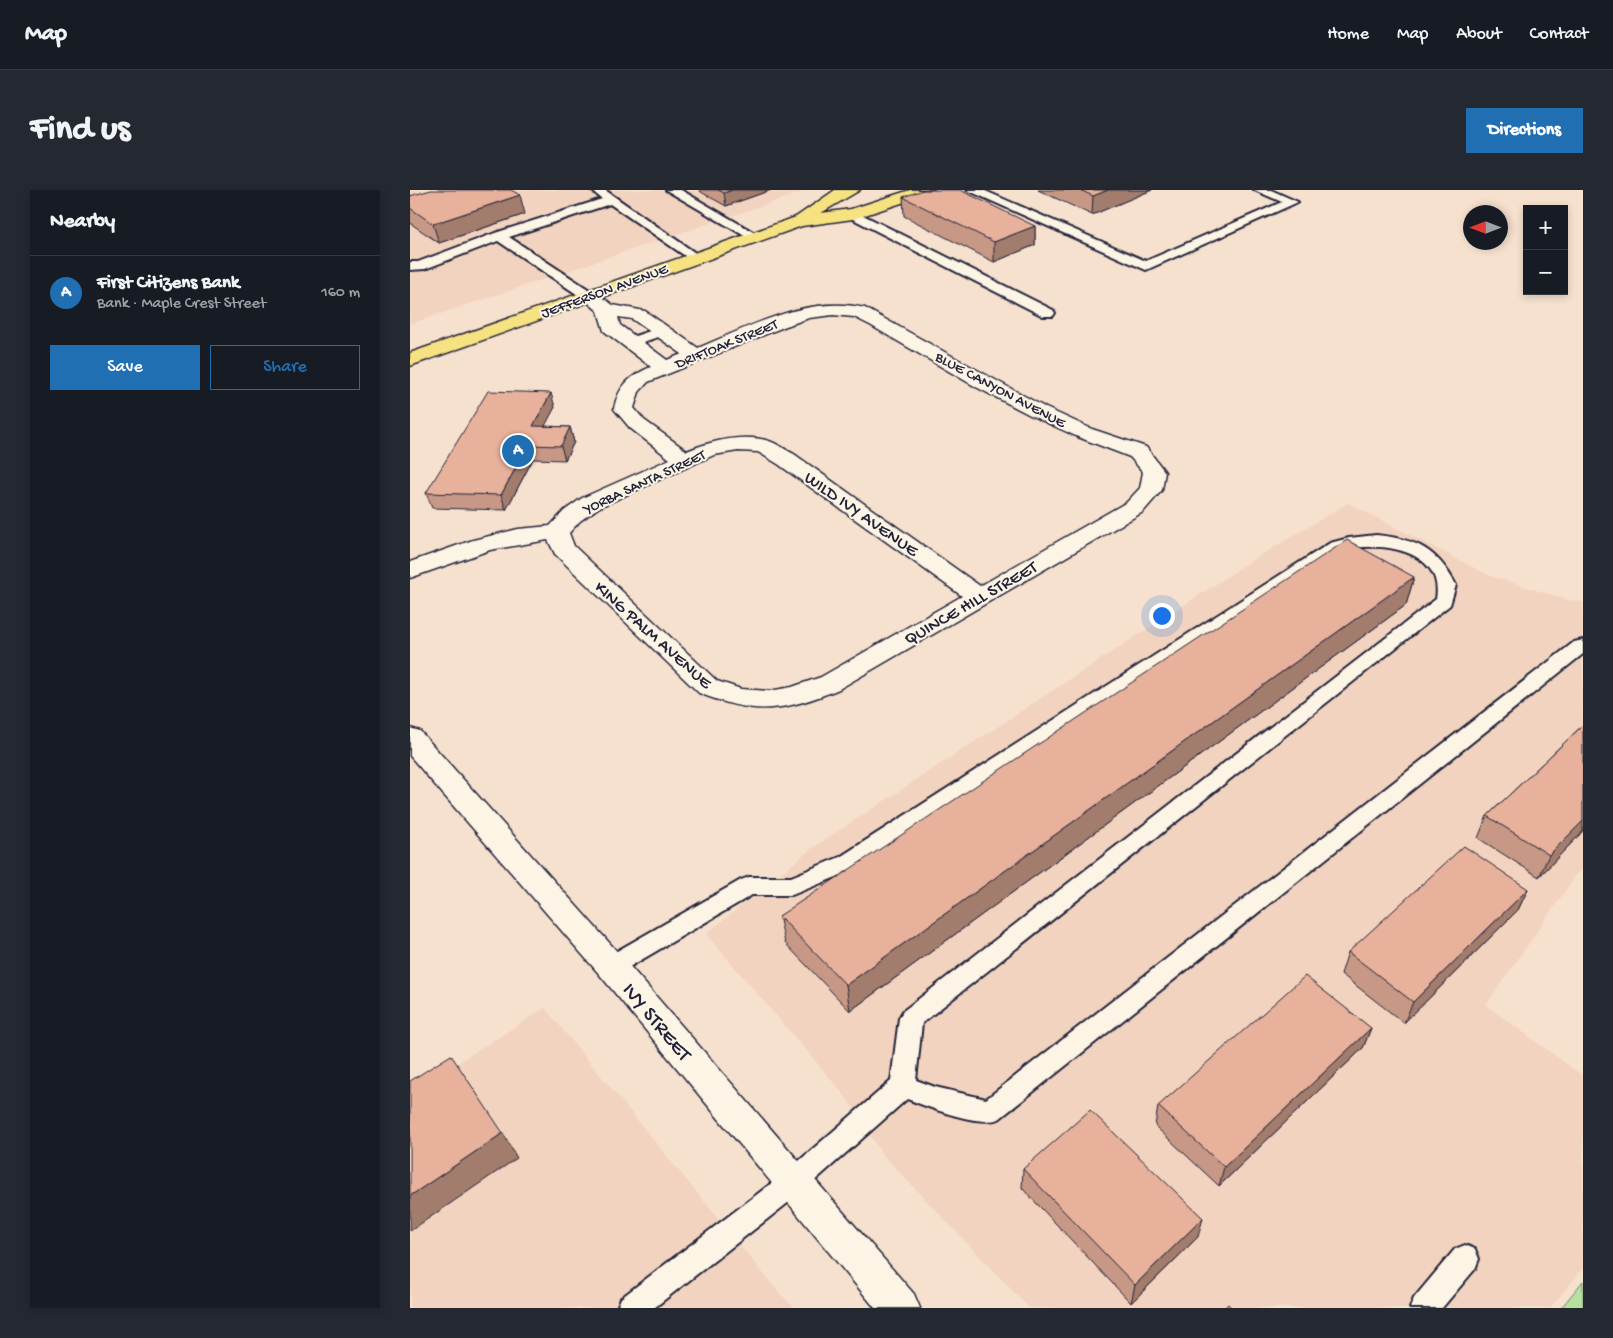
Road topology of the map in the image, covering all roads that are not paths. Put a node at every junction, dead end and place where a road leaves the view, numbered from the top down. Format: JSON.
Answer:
{"nodes":[{"id":1,"x":596,"y":190,"type":"edge"},
{"id":2,"x":672,"y":190,"type":"edge"},
{"id":3,"x":852,"y":190,"type":"edge"},
{"id":4,"x":926,"y":190,"type":"edge"},
{"id":5,"x":973,"y":190,"type":"edge"},
{"id":6,"x":1260,"y":190,"type":"edge"},
{"id":7,"x":612,"y":200,"type":"junction"},
{"id":8,"x":853,"y":214,"type":"junction"},
{"id":9,"x":799,"y":221,"type":"junction"},
{"id":10,"x":499,"y":236,"type":"junction"},
{"id":11,"x":754,"y":236,"type":"junction"},
{"id":12,"x":695,"y":258,"type":"junction"},
{"id":13,"x":410,"y":266,"type":"edge"},
{"id":14,"x":589,"y":296,"type":"junction"},
{"id":15,"x":607,"y":309,"type":"junction"},
{"id":16,"x":833,"y":309,"type":"joint"},
{"id":17,"x":1048,"y":313,"type":"dead end"},
{"id":18,"x":662,"y":331,"type":"junction"},
{"id":19,"x":631,"y":342,"type":"junction"},
{"id":20,"x":696,"y":355,"type":"junction"},
{"id":21,"x":410,"y":360,"type":"edge"},
{"id":22,"x":665,"y":368,"type":"junction"},
{"id":23,"x":738,"y":445,"type":"joint"},
{"id":24,"x":686,"y":460,"type":"junction"},
{"id":25,"x":1152,"y":483,"type":"joint"},
{"id":26,"x":557,"y":532,"type":"junction"},
{"id":27,"x":410,"y":571,"type":"edge"},
{"id":28,"x":979,"y":597,"type":"junction"},
{"id":29,"x":1581,"y":646,"type":"dead end"},
{"id":30,"x":773,"y":700,"type":"joint"},
{"id":31,"x":410,"y":738,"type":"edge"},
{"id":32,"x":611,"y":966,"type":"junction"},
{"id":33,"x":903,"y":1086,"type":"junction"},
{"id":34,"x":794,"y":1182,"type":"junction"},
{"id":35,"x":1465,"y":1259,"type":"dead end"},
{"id":36,"x":887,"y":1303,"type":"edge"},
{"id":37,"x":631,"y":1308,"type":"edge"},
{"id":38,"x":1424,"y":1308,"type":"edge"}],
"edges":[{"from":1,"to":7,"type":"lane"},
{"from":2,"to":11,"type":"lane"},
{"from":3,"to":9,"type":"main road","name":"JEFFERSON AVENUE"},
{"from":4,"to":8,"type":"main road","name":"JEFFERSON AVENUE"},
{"from":5,"to":6,"type":"lane"},
{"from":7,"to":10,"type":"lane"},
{"from":7,"to":12,"type":"lane"},
{"from":8,"to":9,"type":"main road","name":"JEFFERSON AVENUE"},
{"from":8,"to":17,"type":"lane"},
{"from":9,"to":11,"type":"main road","name":"JEFFERSON AVENUE"},
{"from":10,"to":13,"type":"lane"},
{"from":10,"to":14,"type":"lane"},
{"from":11,"to":12,"type":"main road","name":"JEFFERSON AVENUE"},
{"from":12,"to":14,"type":"main road","name":"JEFFERSON AVENUE"},
{"from":14,"to":15,"type":"street"},
{"from":14,"to":21,"type":"main road","name":"JEFFERSON AVENUE"},
{"from":15,"to":18,"type":"street"},
{"from":15,"to":19,"type":"street"},
{"from":16,"to":20,"type":"street","name":"DRIFTOAK STREET"},
{"from":16,"to":25,"type":"street","name":"BLUE CANYON AVENUE"},
{"from":18,"to":19,"type":"lane"},
{"from":18,"to":20,"type":"street"},
{"from":19,"to":22,"type":"street"},
{"from":20,"to":22,"type":"street","name":"DRIFTOAK STREET"},
{"from":22,"to":24,"type":"street","name":"DRIFTOAK STREET"},
{"from":23,"to":24,"type":"street","name":"YORBA SANTA STREET"},
{"from":23,"to":28,"type":"street","name":"WILD IVY AVENUE"},
{"from":24,"to":26,"type":"street","name":"YORBA SANTA STREET"},
{"from":25,"to":28,"type":"street","name":"QUINCE HILL STREET"},
{"from":26,"to":27,"type":"street"},
{"from":26,"to":30,"type":"street","name":"KING PALM AVENUE"},
{"from":28,"to":30,"type":"street","name":"QUINCE HILL STREET"},
{"from":29,"to":33,"type":"lane"},
{"from":31,"to":32,"type":"street","name":"IVY STREET"},
{"from":32,"to":33,"type":"lane"},
{"from":32,"to":34,"type":"street","name":"IVY STREET"},
{"from":33,"to":34,"type":"lane"},
{"from":34,"to":36,"type":"street","name":"IVY STREET"},
{"from":34,"to":37,"type":"lane"},
{"from":35,"to":38,"type":"lane"}]}
